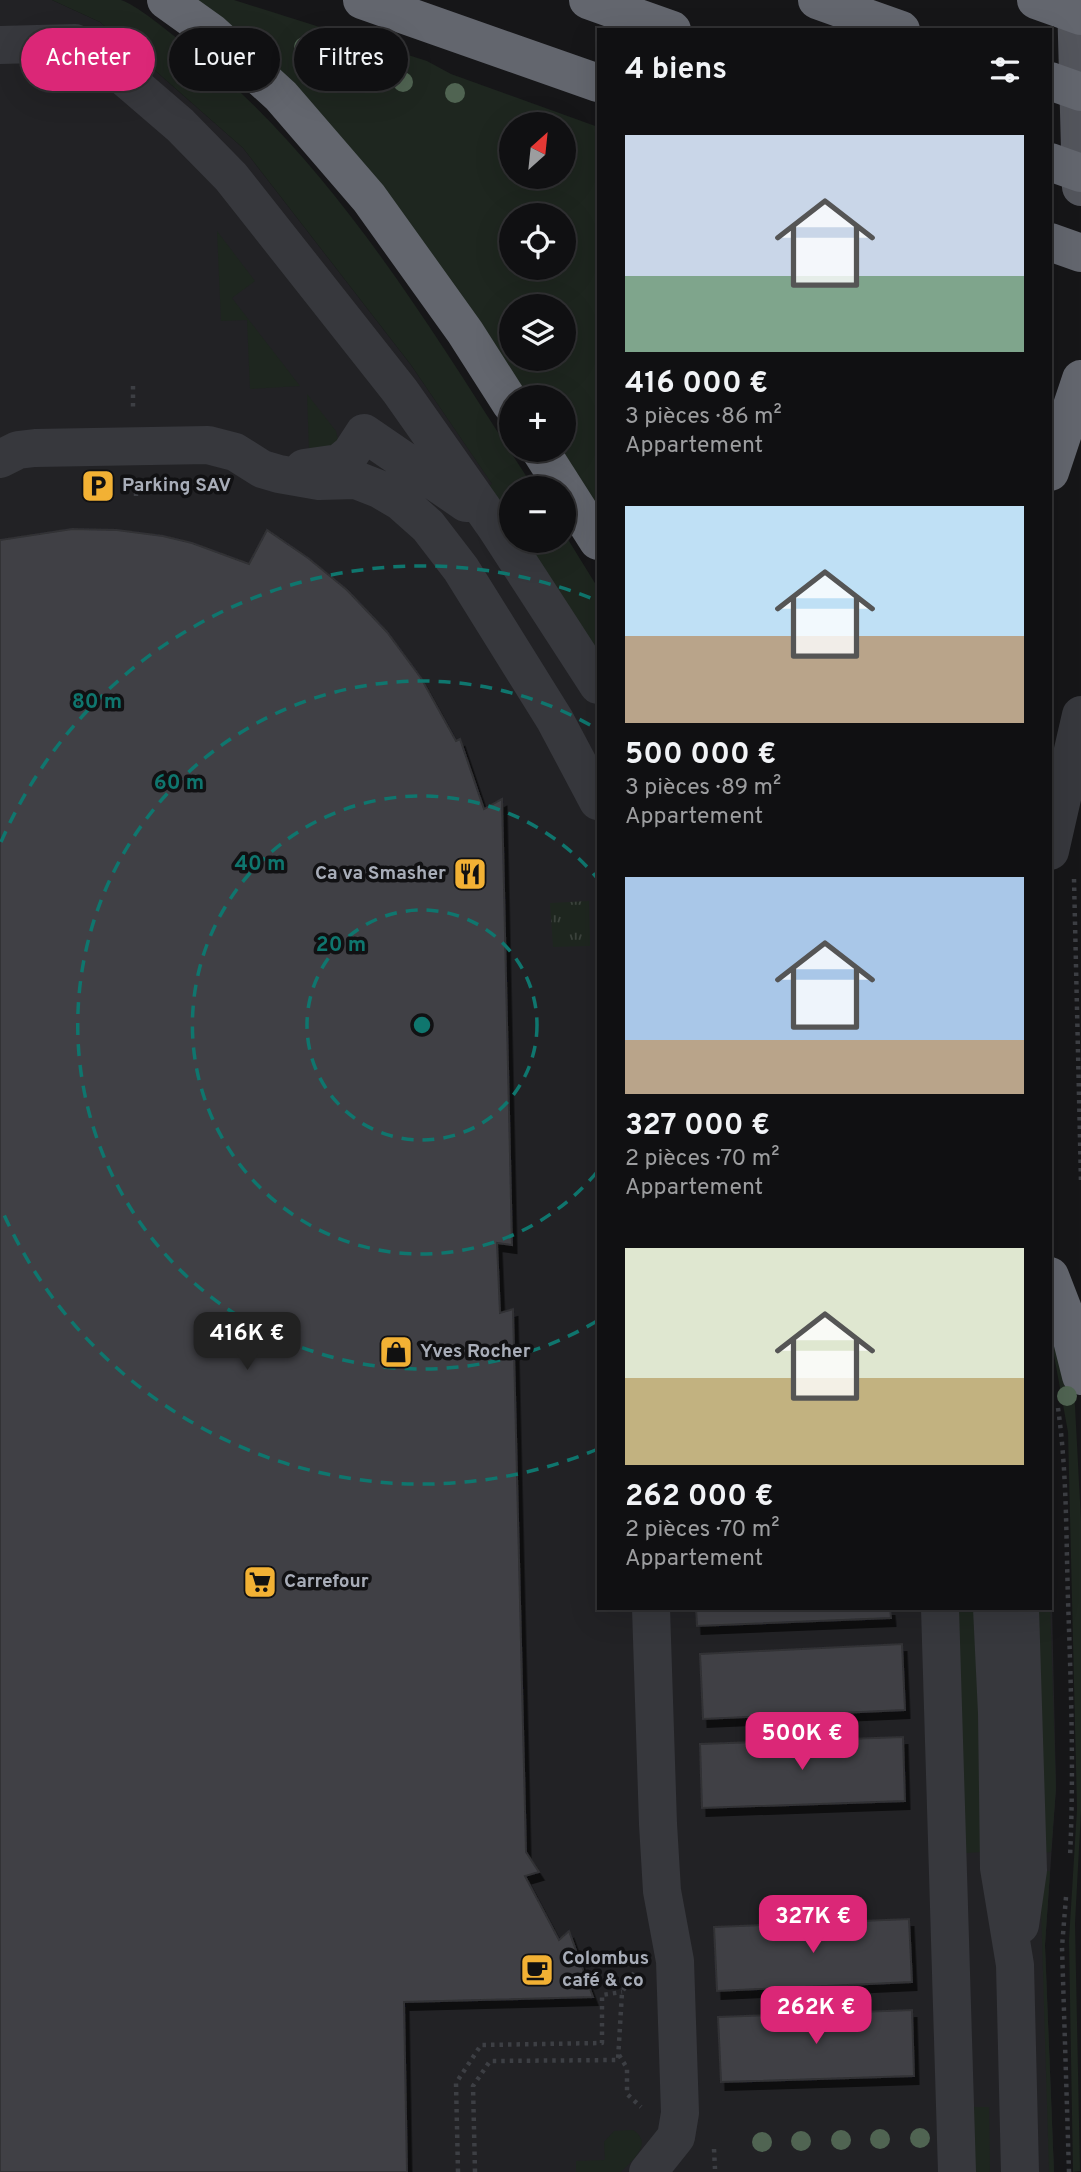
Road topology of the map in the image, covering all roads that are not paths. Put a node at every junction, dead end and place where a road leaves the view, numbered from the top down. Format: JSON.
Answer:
{"nodes":[{"id":1,"x":166,"y":0,"type":"edge"},
{"id":2,"x":362,"y":0,"type":"edge"},
{"id":3,"x":588,"y":0,"type":"edge"},
{"id":4,"x":817,"y":0,"type":"edge"},
{"id":5,"x":1036,"y":0,"type":"edge"},
{"id":6,"x":1059,"y":0,"type":"edge"},
{"id":7,"x":1076,"y":0,"type":"edge"},
{"id":8,"x":1081,"y":13,"type":"edge"},
{"id":9,"x":666,"y":28,"type":"edge"},
{"id":10,"x":895,"y":28,"type":"edge"},
{"id":11,"x":0,"y":45,"type":"edge"},
{"id":12,"x":1052,"y":82,"type":"edge"},
{"id":13,"x":597,"y":83,"type":"edge"},
{"id":14,"x":1081,"y":92,"type":"edge"},
{"id":15,"x":1052,"y":163,"type":"edge"},
{"id":16,"x":1081,"y":173,"type":"edge"},
{"id":17,"x":1081,"y":187,"type":"edge"},
{"id":18,"x":1052,"y":243,"type":"edge"},
{"id":19,"x":1052,"y":251,"type":"edge"},
{"id":20,"x":1081,"y":253,"type":"edge"},
{"id":21,"x":1081,"y":258,"type":"edge"},
{"id":22,"x":1081,"y":379,"type":"edge"},
{"id":23,"x":499,"y":385,"type":"edge"},
{"id":24,"x":0,"y":459,"type":"edge"},
{"id":25,"x":548,"y":462,"type":"edge"},
{"id":26,"x":1052,"y":466,"type":"edge"},
{"id":27,"x":279,"y":474,"type":"junction"},
{"id":28,"x":495,"y":526,"type":"junction"},
{"id":29,"x":597,"y":539,"type":"edge"},
{"id":30,"x":597,"y":683,"type":"edge"},
{"id":31,"x":1081,"y":715,"type":"edge"},
{"id":32,"x":597,"y":799,"type":"edge"},
{"id":33,"x":1053,"y":836,"type":"edge"},
{"id":34,"x":1052,"y":1281,"type":"edge"},
{"id":35,"x":1069,"y":1386,"type":"edge"},
{"id":36,"x":651,"y":1610,"type":"edge"},
{"id":37,"x":940,"y":1610,"type":"edge"},
{"id":38,"x":992,"y":1610,"type":"edge"},
{"id":39,"x":1020,"y":1610,"type":"edge"},
{"id":40,"x":1014,"y":1965,"type":"junction"},
{"id":41,"x":681,"y":2154,"type":"edge"},
{"id":42,"x":648,"y":2172,"type":"edge"},
{"id":43,"x":957,"y":2172,"type":"edge"},
{"id":44,"x":1020,"y":2172,"type":"edge"}],
"edges":[{"from":1,"to":23,"type":"highway"},
{"from":2,"to":13,"type":"highway"},
{"from":3,"to":9,"type":"highway"},
{"from":4,"to":10,"type":"highway"},
{"from":5,"to":8,"type":"highway","bridge":true},
{"from":6,"to":8,"type":"highway"},
{"from":7,"to":17,"type":"main road"},
{"from":11,"to":28,"type":"lane"},
{"from":12,"to":14,"type":"highway","bridge":true},
{"from":15,"to":16,"type":"highway","bridge":true},
{"from":18,"to":20,"type":"highway"},
{"from":19,"to":21,"type":"highway"},
{"from":22,"to":26,"type":"highway"},
{"from":24,"to":27,"type":"lane"},
{"from":25,"to":29,"type":"highway"},
{"from":27,"to":28,"type":"lane"},
{"from":27,"to":32,"type":"lane"},
{"from":28,"to":30,"type":"lane"},
{"from":31,"to":33,"type":"lane"},
{"from":34,"to":35,"type":"highway"},
{"from":36,"to":41,"type":"lane"},
{"from":37,"to":43,"type":"lane"},
{"from":38,"to":40,"type":"lane"},
{"from":39,"to":40,"type":"lane"},
{"from":40,"to":44,"type":"lane"},
{"from":41,"to":42,"type":"lane"}]}
